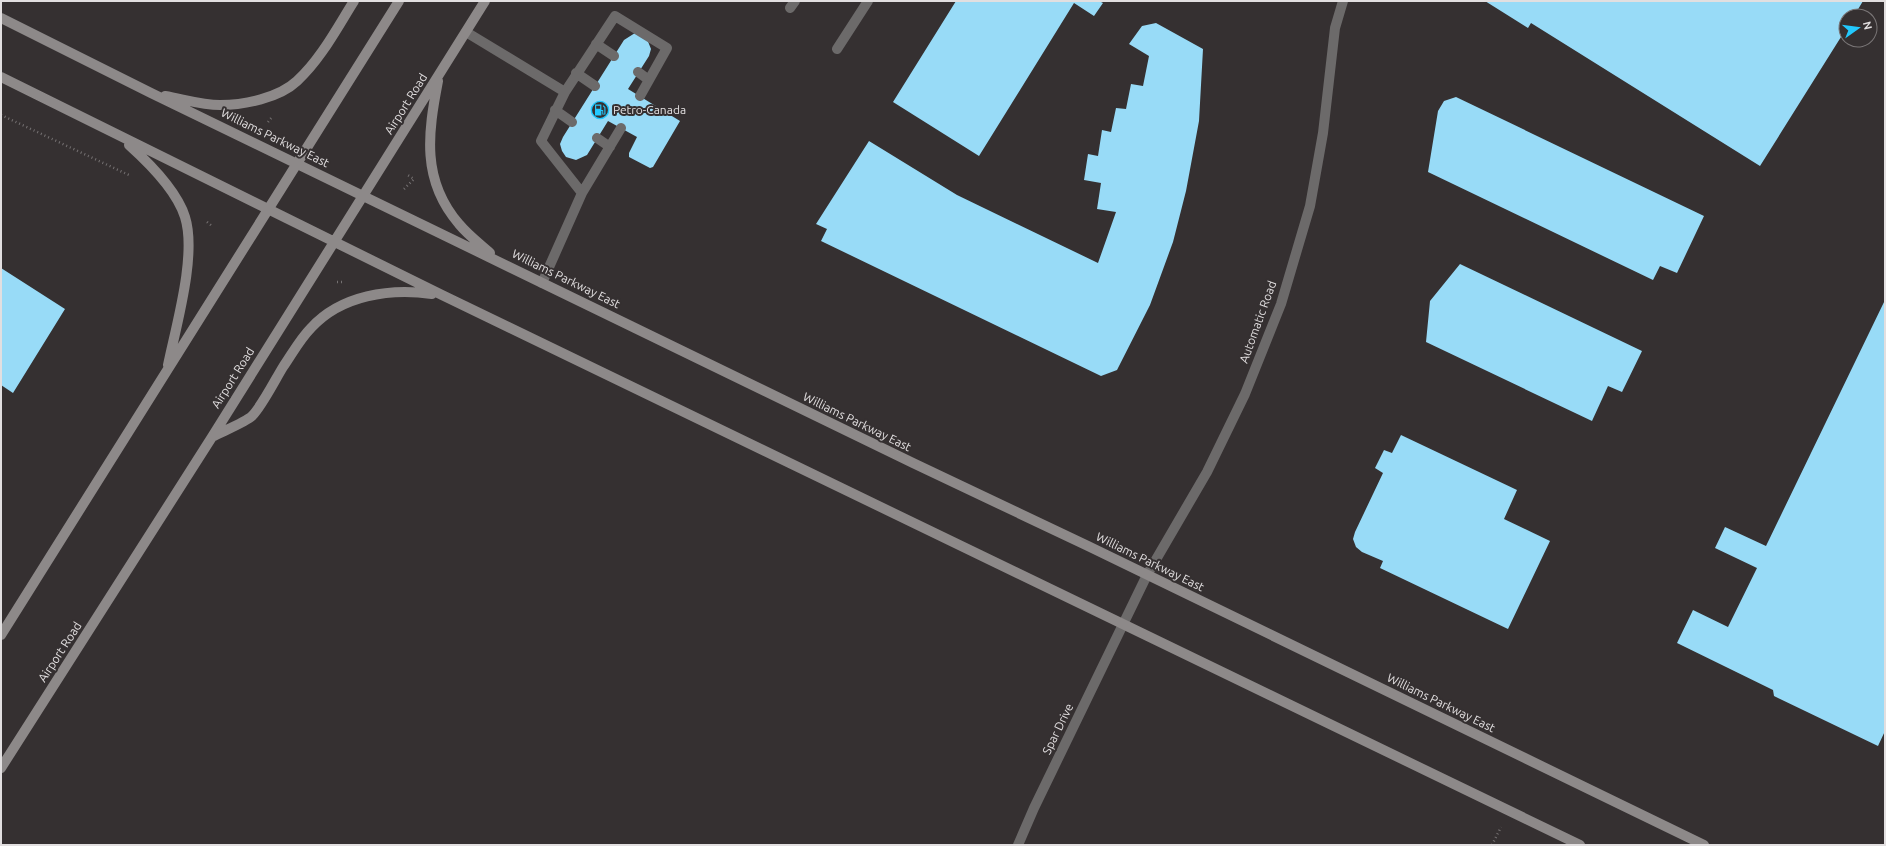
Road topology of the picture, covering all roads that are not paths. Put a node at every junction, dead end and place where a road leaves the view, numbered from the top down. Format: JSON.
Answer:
{"nodes":[{"id":1,"x":354,"y":1,"type":"edge"},
{"id":2,"x":399,"y":1,"type":"edge"},
{"id":3,"x":485,"y":1,"type":"edge"},
{"id":4,"x":868,"y":1,"type":"edge"},
{"id":5,"x":1343,"y":1,"type":"edge"},
{"id":6,"x":1,"y":18,"type":"edge"},
{"id":7,"x":466,"y":32,"type":"junction"},
{"id":8,"x":596,"y":44,"type":"junction"},
{"id":9,"x":837,"y":49,"type":"dead end"},
{"id":10,"x":614,"y":56,"type":"dead end"},
{"id":11,"x":638,"y":72,"type":"dead end"},
{"id":12,"x":576,"y":73,"type":"junction"},
{"id":13,"x":440,"y":74,"type":"junction"},
{"id":14,"x":1,"y":77,"type":"edge"},
{"id":15,"x":649,"y":80,"type":"junction"},
{"id":16,"x":595,"y":86,"type":"dead end"},
{"id":17,"x":565,"y":92,"type":"junction"},
{"id":18,"x":151,"y":93,"type":"junction"},
{"id":19,"x":640,"y":96,"type":"dead end"},
{"id":20,"x":555,"y":110,"type":"junction"},
{"id":21,"x":572,"y":122,"type":"dead end"},
{"id":22,"x":621,"y":128,"type":"dead end"},
{"id":23,"x":120,"y":137,"type":"junction"},
{"id":24,"x":597,"y":138,"type":"dead end"},
{"id":25,"x":610,"y":146,"type":"junction"},
{"id":26,"x":298,"y":164,"type":"junction"},
{"id":27,"x":582,"y":193,"type":"junction"},
{"id":28,"x":363,"y":195,"type":"junction"},
{"id":29,"x":268,"y":210,"type":"junction"},
{"id":30,"x":334,"y":242,"type":"junction"},
{"id":31,"x":498,"y":260,"type":"junction"},
{"id":32,"x":542,"y":283,"type":"junction"},
{"id":33,"x":442,"y":295,"type":"junction"},
{"id":34,"x":167,"y":372,"type":"junction"},
{"id":35,"x":212,"y":437,"type":"junction"},
{"id":36,"x":1147,"y":575,"type":"junction"},
{"id":37,"x":1123,"y":626,"type":"junction"},
{"id":38,"x":1,"y":635,"type":"edge"},
{"id":39,"x":1,"y":768,"type":"edge"},
{"id":40,"x":1018,"y":845,"type":"edge"},
{"id":41,"x":1580,"y":845,"type":"edge"},
{"id":42,"x":1704,"y":845,"type":"edge"}],
"edges":[{"from":1,"to":18,"type":"main road"},
{"from":2,"to":26,"type":"main road"},
{"from":3,"to":7,"type":"main road","name":"Airport Road"},
{"from":4,"to":9,"type":"street"},
{"from":5,"to":36,"type":"street","name":"Automatic Road"},
{"from":6,"to":18,"type":"main road","name":"Williams Parkway East"},
{"from":7,"to":13,"type":"main road","name":"Airport Road"},
{"from":7,"to":17,"type":"street"},
{"from":8,"to":10,"type":"street"},
{"from":8,"to":12,"type":"street"},
{"from":8,"to":15,"type":"street"},
{"from":11,"to":15,"type":"street"},
{"from":12,"to":16,"type":"street"},
{"from":12,"to":17,"type":"street"},
{"from":13,"to":28,"type":"main road","name":"Airport Road"},
{"from":13,"to":31,"type":"main road"},
{"from":14,"to":23,"type":"main road"},
{"from":15,"to":19,"type":"street"},
{"from":17,"to":20,"type":"street"},
{"from":18,"to":26,"type":"main road","name":"Williams Parkway East"},
{"from":20,"to":21,"type":"street"},
{"from":20,"to":27,"type":"street"},
{"from":22,"to":25,"type":"street"},
{"from":23,"to":29,"type":"main road"},
{"from":23,"to":34,"type":"main road"},
{"from":24,"to":25,"type":"street"},
{"from":25,"to":27,"type":"street"},
{"from":26,"to":28,"type":"main road","name":"Williams Parkway East"},
{"from":26,"to":29,"type":"main road"},
{"from":27,"to":32,"type":"street"},
{"from":28,"to":30,"type":"main road","name":"Airport Road"},
{"from":28,"to":31,"type":"main road","name":"Williams Parkway East"},
{"from":29,"to":30,"type":"main road"},
{"from":29,"to":34,"type":"main road"},
{"from":30,"to":33,"type":"main road"},
{"from":30,"to":35,"type":"main road","name":"Airport Road"},
{"from":31,"to":32,"type":"main road","name":"Williams Parkway East"},
{"from":32,"to":36,"type":"main road","name":"Williams Parkway East"},
{"from":33,"to":35,"type":"main road"},
{"from":33,"to":37,"type":"main road"},
{"from":34,"to":38,"type":"main road"},
{"from":35,"to":39,"type":"main road","name":"Airport Road"},
{"from":36,"to":37,"type":"street","name":"Automatic Road"},
{"from":36,"to":42,"type":"main road","name":"Williams Parkway East"},
{"from":37,"to":40,"type":"street","name":"Spar Drive"},
{"from":37,"to":41,"type":"main road"}]}
